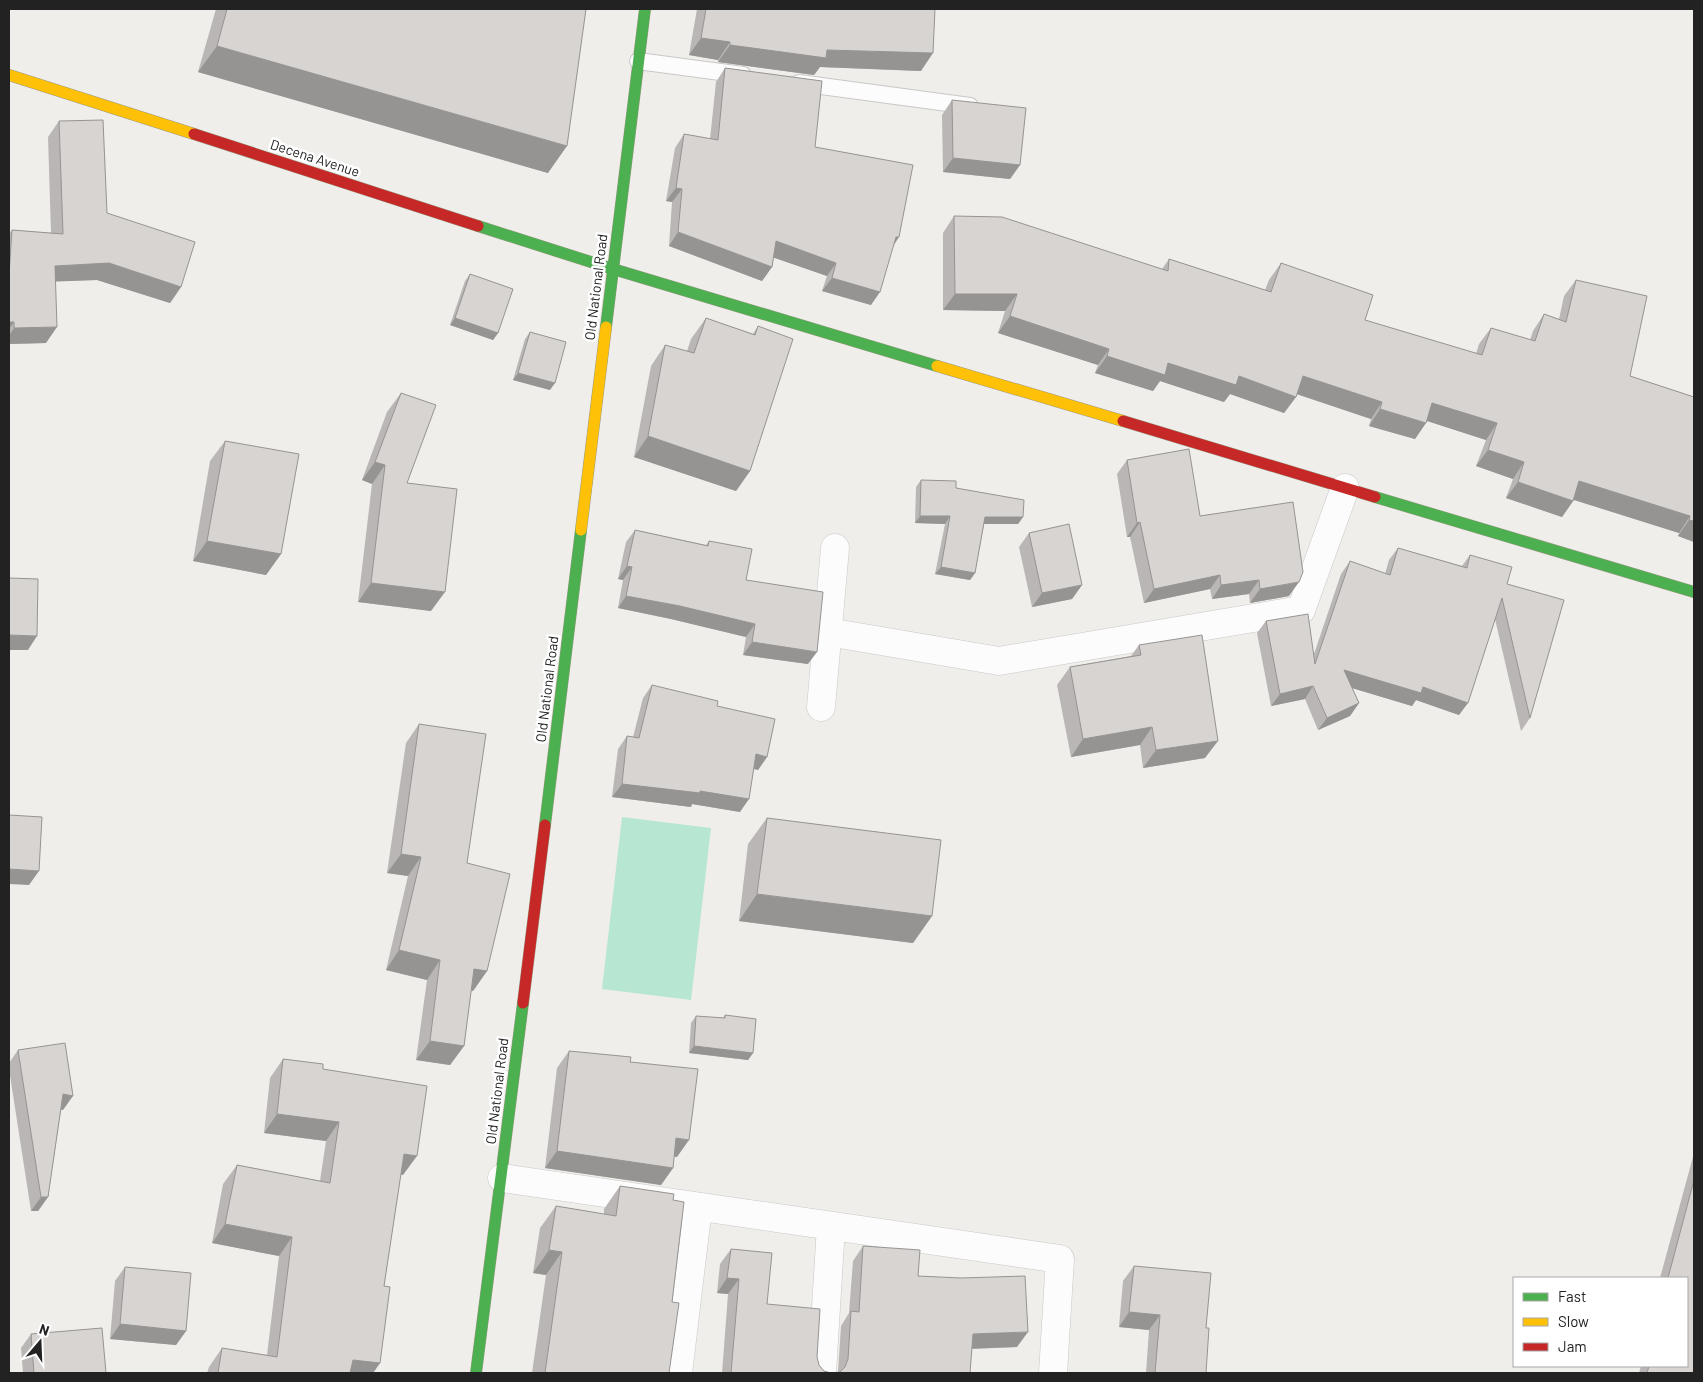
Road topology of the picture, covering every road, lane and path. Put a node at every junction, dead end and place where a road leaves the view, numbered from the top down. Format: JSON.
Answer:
{"nodes":[{"id":1,"x":645,"y":9,"type":"edge"},
{"id":2,"x":638,"y":60,"type":"junction"},
{"id":3,"x":9,"y":75,"type":"edge"},
{"id":4,"x":754,"y":77,"type":"edge"},
{"id":5,"x":784,"y":81,"type":"edge"},
{"id":6,"x":987,"y":109,"type":"edge"},
{"id":7,"x":613,"y":268,"type":"junction"},
{"id":8,"x":1345,"y":488,"type":"junction"},
{"id":9,"x":835,"y":548,"type":"dead end"},
{"id":10,"x":1694,"y":592,"type":"edge"},
{"id":11,"x":828,"y":632,"type":"junction"},
{"id":12,"x":821,"y":706,"type":"dead end"},
{"id":13,"x":502,"y":1178,"type":"junction"},
{"id":14,"x":698,"y":1206,"type":"junction"},
{"id":15,"x":831,"y":1226,"type":"junction"},
{"id":16,"x":476,"y":1373,"type":"edge"},
{"id":17,"x":678,"y":1373,"type":"edge"},
{"id":18,"x":822,"y":1373,"type":"edge"},
{"id":19,"x":1053,"y":1373,"type":"edge"}],
"edges":[{"from":1,"to":2,"type":"main road","name":"Old National Road"},
{"from":2,"to":4,"type":"lane"},
{"from":2,"to":7,"type":"main road","name":"Old National Road"},
{"from":3,"to":7,"type":"main road","name":"Decena Avenue"},
{"from":5,"to":6,"type":"lane"},
{"from":7,"to":8,"type":"main road","name":"Decena Avenue"},
{"from":7,"to":13,"type":"main road","name":"Old National Road"},
{"from":8,"to":10,"type":"main road","name":"Decena Avenue"},
{"from":8,"to":11,"type":"street"},
{"from":9,"to":11,"type":"street"},
{"from":11,"to":12,"type":"street"},
{"from":13,"to":14,"type":"street"},
{"from":13,"to":16,"type":"main road","name":"Old National Road"},
{"from":14,"to":15,"type":"street"},
{"from":14,"to":17,"type":"street"},
{"from":15,"to":18,"type":"street"},
{"from":15,"to":19,"type":"street"}]}
